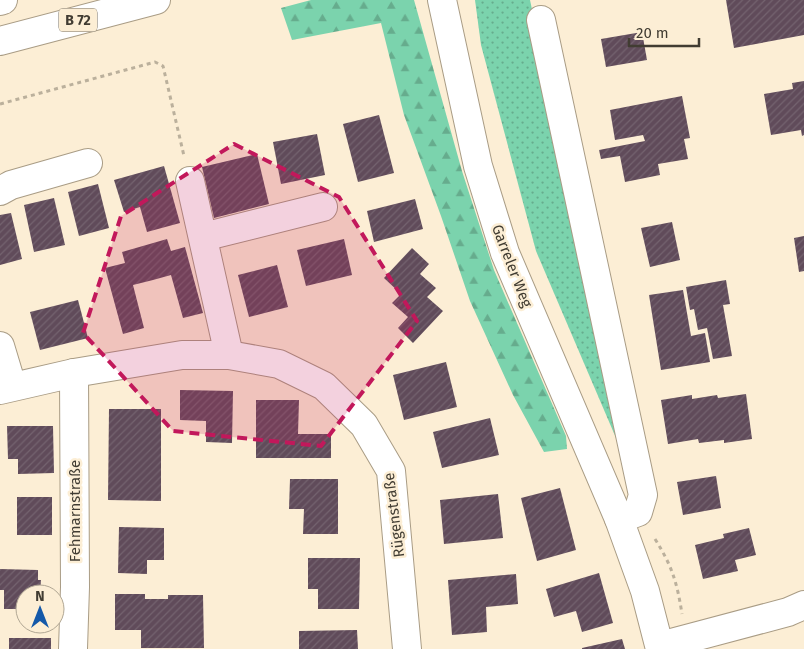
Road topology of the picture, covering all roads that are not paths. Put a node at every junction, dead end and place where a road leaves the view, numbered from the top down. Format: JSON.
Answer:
{"nodes":[{"id":1,"x":156,"y":0,"type":"edge"},
{"id":2,"x":442,"y":0,"type":"edge"},
{"id":3,"x":542,"y":20,"type":"dead end"},
{"id":4,"x":0,"y":41,"type":"edge"},
{"id":5,"x":88,"y":163,"type":"dead end"},
{"id":6,"x":190,"y":181,"type":"road end"},
{"id":7,"x":0,"y":191,"type":"edge"},
{"id":8,"x":323,"y":207,"type":"dead end"},
{"id":9,"x":203,"y":237,"type":"junction"},
{"id":10,"x":0,"y":346,"type":"edge"},
{"id":11,"x":229,"y":355,"type":"junction"},
{"id":12,"x":74,"y":373,"type":"junction"},
{"id":13,"x":6,"y":388,"type":"edge"},
{"id":14,"x":629,"y":516,"type":"junction"},
{"id":15,"x":804,"y":606,"type":"edge"},
{"id":16,"x":660,"y":647,"type":"edge"},
{"id":17,"x":73,"y":649,"type":"edge"},
{"id":18,"x":407,"y":649,"type":"edge"}],
"edges":[{"from":1,"to":4,"type":"main road","number":"B 72"},
{"from":2,"to":14,"type":"main road","name":"Garreler Weg"},
{"from":3,"to":14,"type":"main road","name":"Garreler Weg"},
{"from":5,"to":7,"type":"main road"},
{"from":6,"to":9,"type":"main road"},
{"from":8,"to":9,"type":"main road"},
{"from":9,"to":11,"type":"main road"},
{"from":10,"to":13,"type":"main road","name":"Rügenstraße"},
{"from":11,"to":12,"type":"main road","name":"Rügenstraße"},
{"from":11,"to":18,"type":"main road","name":"Rügenstraße"},
{"from":12,"to":13,"type":"main road","name":"Rügenstraße"},
{"from":12,"to":17,"type":"main road","name":"Fehmarnstraße"},
{"from":14,"to":16,"type":"main road","name":"Garreler Weg"},
{"from":15,"to":16,"type":"main road"}]}
